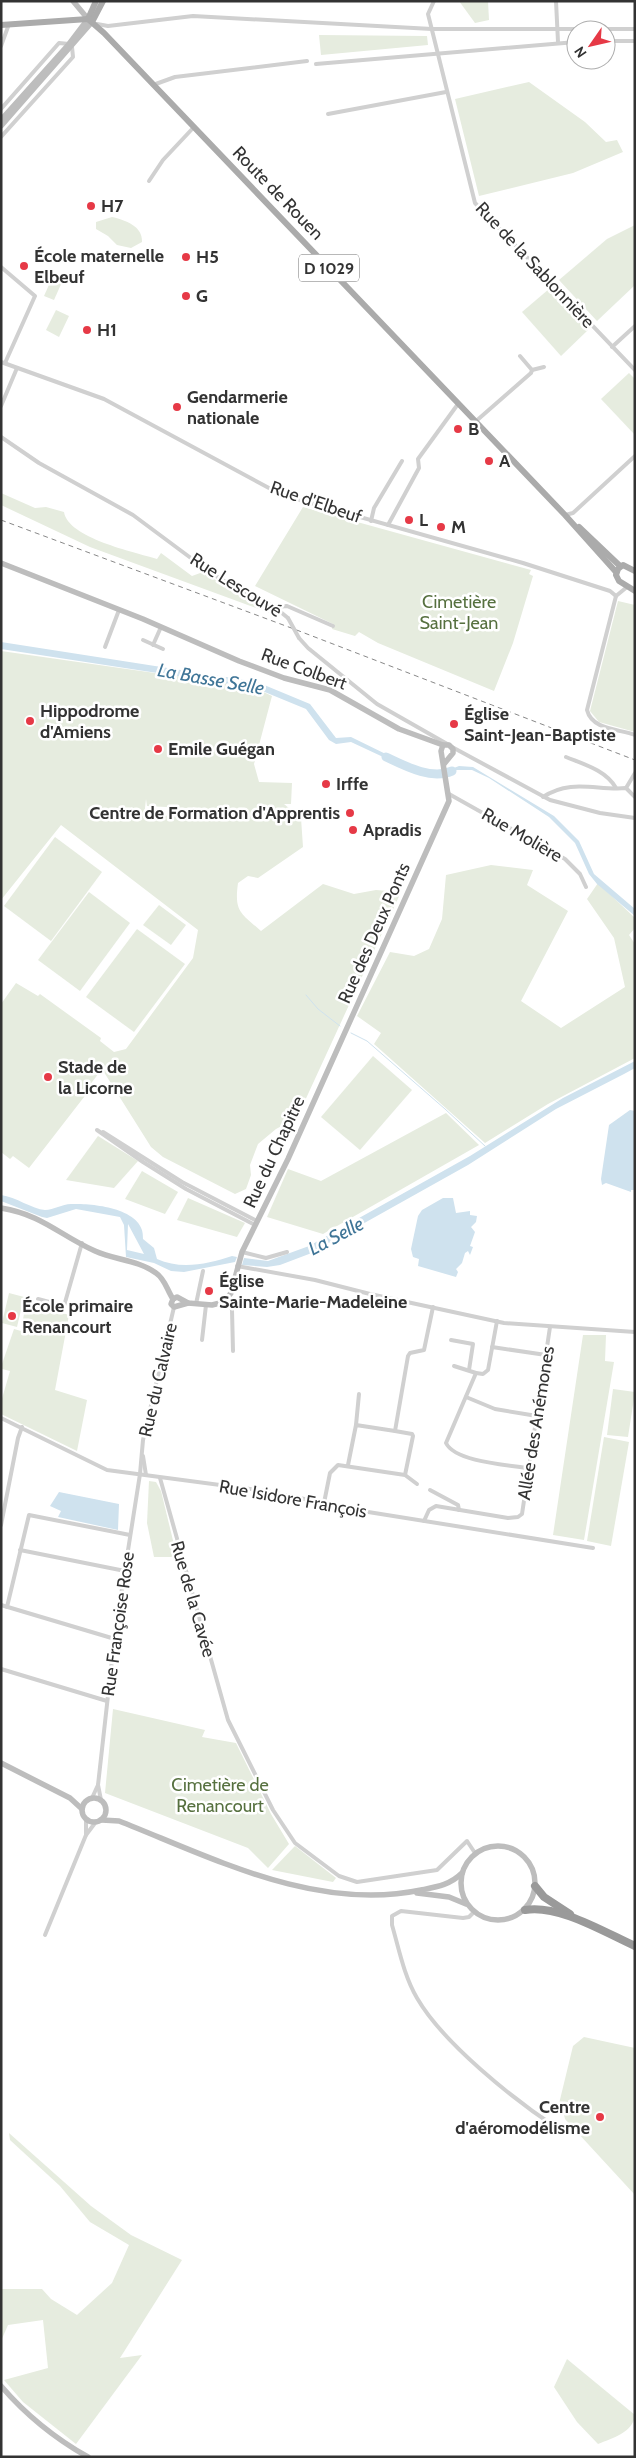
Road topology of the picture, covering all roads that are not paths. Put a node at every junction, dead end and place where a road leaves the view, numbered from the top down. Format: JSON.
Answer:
{"nodes":[{"id":1,"x":73,"y":1,"type":"edge"},
{"id":2,"x":96,"y":1,"type":"edge"},
{"id":3,"x":103,"y":1,"type":"edge"},
{"id":4,"x":434,"y":1,"type":"edge"},
{"id":5,"x":556,"y":1,"type":"edge"},
{"id":6,"x":90,"y":21,"type":"junction"},
{"id":7,"x":9,"y":24,"type":"junction"},
{"id":8,"x":1,"y":25,"type":"edge"},
{"id":9,"x":557,"y":28,"type":"junction"},
{"id":10,"x":432,"y":29,"type":"junction"},
{"id":11,"x":635,"y":29,"type":"edge"},
{"id":12,"x":616,"y":41,"type":"edge"},
{"id":13,"x":635,"y":41,"type":"edge"},
{"id":14,"x":558,"y":42,"type":"junction"},
{"id":15,"x":566,"y":42,"type":"edge"},
{"id":16,"x":1,"y":46,"type":"edge"},
{"id":17,"x":70,"y":46,"type":"junction"},
{"id":18,"x":436,"y":54,"type":"junction"},
{"id":19,"x":307,"y":61,"type":"dead end"},
{"id":20,"x":316,"y":64,"type":"dead end"},
{"id":21,"x":153,"y":85,"type":"junction"},
{"id":22,"x":446,"y":92,"type":"junction"},
{"id":23,"x":1,"y":109,"type":"edge"},
{"id":24,"x":328,"y":114,"type":"dead end"},
{"id":25,"x":1,"y":120,"type":"edge"},
{"id":26,"x":1,"y":126,"type":"edge"},
{"id":27,"x":194,"y":127,"type":"junction"},
{"id":28,"x":1,"y":137,"type":"edge"},
{"id":29,"x":149,"y":181,"type":"dead end"},
{"id":30,"x":1,"y":266,"type":"edge"},
{"id":31,"x":635,"y":326,"type":"edge"},
{"id":32,"x":612,"y":347,"type":"junction"},
{"id":33,"x":520,"y":356,"type":"dead end"},
{"id":34,"x":3,"y":363,"type":"edge"},
{"id":35,"x":17,"y":368,"type":"junction"},
{"id":36,"x":544,"y":368,"type":"dead end"},
{"id":37,"x":532,"y":370,"type":"junction"},
{"id":38,"x":635,"y":370,"type":"edge"},
{"id":39,"x":458,"y":404,"type":"junction"},
{"id":40,"x":1,"y":406,"type":"edge"},
{"id":41,"x":476,"y":422,"type":"junction"},
{"id":42,"x":1,"y":437,"type":"edge"},
{"id":43,"x":635,"y":456,"type":"edge"},
{"id":44,"x":402,"y":461,"type":"dead end"},
{"id":45,"x":564,"y":515,"type":"junction"},
{"id":46,"x":371,"y":520,"type":"junction"},
{"id":47,"x":388,"y":525,"type":"junction"},
{"id":48,"x":1,"y":563,"type":"edge"},
{"id":49,"x":620,"y":566,"type":"junction"},
{"id":50,"x":633,"y":567,"type":"edge"},
{"id":51,"x":616,"y":572,"type":"junction"},
{"id":52,"x":628,"y":587,"type":"junction"},
{"id":53,"x":635,"y":591,"type":"edge"},
{"id":54,"x":616,"y":596,"type":"junction"},
{"id":55,"x":276,"y":606,"type":"junction"},
{"id":56,"x":119,"y":610,"type":"junction"},
{"id":57,"x":333,"y":626,"type":"dead end"},
{"id":58,"x":161,"y":627,"type":"junction"},
{"id":59,"x":143,"y":640,"type":"dead end"},
{"id":60,"x":154,"y":645,"type":"junction"},
{"id":61,"x":105,"y":647,"type":"dead end"},
{"id":62,"x":163,"y":649,"type":"dead end"},
{"id":63,"x":430,"y":734,"type":"junction"},
{"id":64,"x":635,"y":736,"type":"edge"},
{"id":65,"x":436,"y":742,"type":"junction"},
{"id":66,"x":445,"y":748,"type":"junction"},
{"id":67,"x":450,"y":756,"type":"junction"},
{"id":68,"x":467,"y":756,"type":"junction"},
{"id":69,"x":566,"y":757,"type":"dead end"},
{"id":70,"x":444,"y":766,"type":"junction"},
{"id":71,"x":635,"y":773,"type":"edge"},
{"id":72,"x":616,"y":788,"type":"junction"},
{"id":73,"x":626,"y":788,"type":"junction"},
{"id":74,"x":449,"y":794,"type":"junction"},
{"id":75,"x":543,"y":797,"type":"junction"},
{"id":76,"x":635,"y":797,"type":"edge"},
{"id":77,"x":635,"y":818,"type":"edge"},
{"id":78,"x":586,"y":887,"type":"dead end"},
{"id":79,"x":348,"y":1028,"type":"joint"},
{"id":80,"x":98,"y":1130,"type":"dead end"},
{"id":81,"x":1,"y":1208,"type":"edge"},
{"id":82,"x":256,"y":1223,"type":"junction"},
{"id":83,"x":82,"y":1243,"type":"junction"},
{"id":84,"x":287,"y":1252,"type":"dead end"},
{"id":85,"x":241,"y":1254,"type":"junction"},
{"id":86,"x":238,"y":1265,"type":"junction"},
{"id":87,"x":203,"y":1271,"type":"dead end"},
{"id":88,"x":38,"y":1299,"type":"dead end"},
{"id":89,"x":227,"y":1299,"type":"junction"},
{"id":90,"x":178,"y":1304,"type":"junction"},
{"id":91,"x":196,"y":1304,"type":"junction"},
{"id":92,"x":206,"y":1305,"type":"junction"},
{"id":93,"x":433,"y":1307,"type":"junction"},
{"id":94,"x":497,"y":1321,"type":"junction"},
{"id":95,"x":550,"y":1327,"type":"junction"},
{"id":96,"x":635,"y":1332,"type":"edge"},
{"id":97,"x":202,"y":1340,"type":"dead end"},
{"id":98,"x":451,"y":1340,"type":"dead end"},
{"id":99,"x":492,"y":1347,"type":"junction"},
{"id":100,"x":233,"y":1350,"type":"dead end"},
{"id":101,"x":546,"y":1355,"type":"junction"},
{"id":102,"x":454,"y":1366,"type":"dead end"},
{"id":103,"x":469,"y":1370,"type":"junction"},
{"id":104,"x":476,"y":1373,"type":"junction"},
{"id":105,"x":358,"y":1394,"type":"dead end"},
{"id":106,"x":466,"y":1397,"type":"junction"},
{"id":107,"x":537,"y":1416,"type":"junction"},
{"id":108,"x":1,"y":1418,"type":"edge"},
{"id":109,"x":356,"y":1425,"type":"junction"},
{"id":110,"x":22,"y":1427,"type":"junction"},
{"id":111,"x":395,"y":1431,"type":"junction"},
{"id":112,"x":143,"y":1454,"type":"junction"},
{"id":113,"x":348,"y":1465,"type":"junction"},
{"id":114,"x":528,"y":1468,"type":"junction"},
{"id":115,"x":140,"y":1474,"type":"junction"},
{"id":116,"x":146,"y":1475,"type":"junction"},
{"id":117,"x":405,"y":1475,"type":"junction"},
{"id":118,"x":160,"y":1478,"type":"junction"},
{"id":119,"x":417,"y":1484,"type":"dead end"},
{"id":120,"x":430,"y":1490,"type":"dead end"},
{"id":121,"x":324,"y":1503,"type":"junction"},
{"id":122,"x":459,"y":1510,"type":"junction"},
{"id":123,"x":424,"y":1520,"type":"junction"},
{"id":124,"x":1,"y":1525,"type":"edge"},
{"id":125,"x":130,"y":1536,"type":"junction"},
{"id":126,"x":593,"y":1548,"type":"dead end"},
{"id":127,"x":20,"y":1550,"type":"junction"},
{"id":128,"x":125,"y":1571,"type":"junction"},
{"id":129,"x":1,"y":1605,"type":"edge"},
{"id":130,"x":7,"y":1607,"type":"junction"},
{"id":131,"x":115,"y":1640,"type":"junction"},
{"id":132,"x":1,"y":1668,"type":"edge"},
{"id":133,"x":107,"y":1701,"type":"junction"},
{"id":134,"x":1,"y":1764,"type":"edge"},
{"id":135,"x":98,"y":1785,"type":"junction"},
{"id":136,"x":70,"y":1798,"type":"junction"},
{"id":137,"x":90,"y":1799,"type":"junction"},
{"id":138,"x":101,"y":1800,"type":"junction"},
{"id":139,"x":82,"y":1809,"type":"junction"},
{"id":140,"x":107,"y":1812,"type":"junction"},
{"id":141,"x":86,"y":1819,"type":"junction"},
{"id":142,"x":102,"y":1820,"type":"junction"},
{"id":143,"x":119,"y":1821,"type":"junction"},
{"id":144,"x":95,"y":1823,"type":"junction"},
{"id":145,"x":86,"y":1835,"type":"junction"},
{"id":146,"x":475,"y":1853,"type":"junction"},
{"id":147,"x":462,"y":1874,"type":"junction"},
{"id":148,"x":535,"y":1886,"type":"junction"},
{"id":149,"x":410,"y":1892,"type":"junction"},
{"id":150,"x":466,"y":1904,"type":"junction"},
{"id":151,"x":525,"y":1910,"type":"junction"},
{"id":152,"x":474,"y":1912,"type":"junction"},
{"id":153,"x":578,"y":1920,"type":"junction"},
{"id":154,"x":45,"y":1935,"type":"dead end"},
{"id":155,"x":635,"y":1946,"type":"edge"},
{"id":156,"x":556,"y":2128,"type":"dead end"},
{"id":157,"x":1,"y":2386,"type":"edge"},
{"id":158,"x":88,"y":2457,"type":"edge"}],
"edges":[{"from":1,"to":6,"type":"street","name":"Route de Rouen"},
{"from":2,"to":6,"type":"main road"},
{"from":3,"to":6,"type":"main road"},
{"from":4,"to":10,"type":"street","name":"Rue de la Sablonnière"},
{"from":5,"to":9,"type":"street"},
{"from":6,"to":7,"type":"main road"},
{"from":6,"to":10,"type":"street"},
{"from":6,"to":17,"type":"street"},
{"from":6,"to":21,"type":"main road","name":"Route de Rouen","number":"D 1029"},
{"from":7,"to":8,"type":"main road"},
{"from":7,"to":16,"type":"street"},
{"from":9,"to":10,"type":"street"},
{"from":9,"to":11,"type":"street"},
{"from":9,"to":14,"type":"street"},
{"from":10,"to":18,"type":"street","name":"Rue de la Sablonnière"},
{"from":12,"to":13,"type":"street"},
{"from":14,"to":15,"type":"street"},
{"from":14,"to":18,"type":"street"},
{"from":17,"to":23,"type":"street"},
{"from":17,"to":25,"type":"street"},
{"from":17,"to":26,"type":"street"},
{"from":17,"to":28,"type":"street"},
{"from":18,"to":20,"type":"street"},
{"from":18,"to":22,"type":"street","name":"Rue de la Sablonnière"},
{"from":19,"to":21,"type":"street"},
{"from":21,"to":27,"type":"main road","name":"Route de Rouen","number":"D 1029"},
{"from":22,"to":24,"type":"street"},
{"from":22,"to":32,"type":"street","name":"Rue de la Sablonnière"},
{"from":27,"to":29,"type":"street"},
{"from":27,"to":39,"type":"main road","name":"Route de Rouen","number":"D 1029"},
{"from":30,"to":34,"type":"street"},
{"from":31,"to":32,"type":"street"},
{"from":32,"to":38,"type":"street","name":"Rue de la Sablonnière"},
{"from":33,"to":37,"type":"street"},
{"from":34,"to":35,"type":"street","name":"Rue d'Elbeuf"},
{"from":35,"to":40,"type":"street"},
{"from":35,"to":46,"type":"street","name":"Rue d'Elbeuf"},
{"from":36,"to":37,"type":"street"},
{"from":37,"to":41,"type":"street"},
{"from":39,"to":41,"type":"main road","name":"Route de Rouen","number":"D 1029"},
{"from":39,"to":47,"type":"street"},
{"from":41,"to":45,"type":"main road","name":"Route de Rouen","number":"D 1029"},
{"from":42,"to":55,"type":"street","name":"Rue Lescouvé"},
{"from":43,"to":45,"type":"street"},
{"from":44,"to":46,"type":"street"},
{"from":45,"to":49,"type":"main road","name":"Route de Rouen","number":"D 1029"},
{"from":45,"to":51,"type":"main road","name":"Route de Rouen","number":"D 1029"},
{"from":46,"to":47,"type":"street","name":"Rue d'Elbeuf"},
{"from":47,"to":54,"type":"street","name":"Rue d'Elbeuf"},
{"from":48,"to":56,"type":"street","name":"Rue Colbert"},
{"from":49,"to":50,"type":"main road"},
{"from":49,"to":51,"type":"main road"},
{"from":51,"to":52,"type":"main road","name":"Route de Rouen"},
{"from":52,"to":53,"type":"main road"},
{"from":52,"to":54,"type":"street"},
{"from":54,"to":64,"type":"street"},
{"from":55,"to":57,"type":"street"},
{"from":55,"to":63,"type":"street","name":"Rue Lescouvé","bridge":true},
{"from":56,"to":58,"type":"street","name":"Rue Colbert"},
{"from":56,"to":61,"type":"street"},
{"from":58,"to":60,"type":"street"},
{"from":58,"to":65,"type":"street","name":"Rue Colbert"},
{"from":59,"to":60,"type":"street"},
{"from":60,"to":62,"type":"street"},
{"from":63,"to":65,"type":"street","name":"Rue Lescouvé"},
{"from":63,"to":66,"type":"street","name":"Rue Lescouvé"},
{"from":65,"to":66,"type":"street"},
{"from":66,"to":67,"type":"street"},
{"from":66,"to":67,"type":"street"},
{"from":66,"to":68,"type":"street","name":"Rue Lescouvé"},
{"from":66,"to":70,"type":"street","name":"Rue des Deux Ponts"},
{"from":67,"to":68,"type":"street"},
{"from":67,"to":70,"type":"street"},
{"from":68,"to":75,"type":"street","name":"Rue Lescouvé"},
{"from":69,"to":72,"type":"street"},
{"from":70,"to":74,"type":"street","name":"Rue des Deux Ponts"},
{"from":71,"to":73,"type":"street"},
{"from":72,"to":73,"type":"street"},
{"from":72,"to":75,"type":"street"},
{"from":73,"to":76,"type":"street"},
{"from":74,"to":78,"type":"street","name":"Rue Molière"},
{"from":74,"to":79,"type":"street","name":"Rue des Deux Ponts"},
{"from":75,"to":77,"type":"street","name":"Rue Lescouvé"},
{"from":79,"to":82,"type":"street","name":"Rue du Chapitre"},
{"from":80,"to":82,"type":"street"},
{"from":81,"to":83,"type":"street"},
{"from":82,"to":85,"type":"street","name":"Rue du Chapitre"},
{"from":83,"to":88,"type":"street"},
{"from":83,"to":90,"type":"street"},
{"from":84,"to":85,"type":"street"},
{"from":85,"to":86,"type":"street","name":"Rue du Chapitre"},
{"from":86,"to":89,"type":"street","name":"Rue du Chapitre"},
{"from":86,"to":93,"type":"street"},
{"from":87,"to":91,"type":"street"},
{"from":89,"to":92,"type":"street"},
{"from":89,"to":100,"type":"street"},
{"from":90,"to":91,"type":"street"},
{"from":90,"to":112,"type":"street","name":"Rue du Calvaire"},
{"from":91,"to":92,"type":"street"},
{"from":92,"to":97,"type":"street"},
{"from":93,"to":94,"type":"street"},
{"from":93,"to":111,"type":"street"},
{"from":94,"to":95,"type":"street"},
{"from":94,"to":99,"type":"street"},
{"from":95,"to":96,"type":"street"},
{"from":95,"to":101,"type":"street","name":"Allée des Anémones"},
{"from":98,"to":103,"type":"street"},
{"from":99,"to":101,"type":"street"},
{"from":99,"to":104,"type":"street"},
{"from":101,"to":107,"type":"street","name":"Allée des Anémones"},
{"from":102,"to":103,"type":"street"},
{"from":103,"to":104,"type":"street"},
{"from":104,"to":106,"type":"street"},
{"from":105,"to":109,"type":"street"},
{"from":106,"to":107,"type":"street"},
{"from":106,"to":114,"type":"street"},
{"from":107,"to":114,"type":"street","name":"Allée des Anémones"},
{"from":108,"to":110,"type":"street","name":"Rue Isidore François"},
{"from":109,"to":111,"type":"street"},
{"from":109,"to":113,"type":"street"},
{"from":110,"to":115,"type":"street","name":"Rue Isidore François"},
{"from":110,"to":124,"type":"street"},
{"from":111,"to":117,"type":"street"},
{"from":112,"to":115,"type":"street","name":"Rue du Calvaire"},
{"from":112,"to":116,"type":"street","name":"Rue du Calvaire"},
{"from":113,"to":117,"type":"street"},
{"from":113,"to":121,"type":"street"},
{"from":114,"to":122,"type":"street","name":"Allée des Anémones"},
{"from":115,"to":116,"type":"street","name":"Rue Isidore François"},
{"from":115,"to":125,"type":"street","name":"Rue Françoise Rose"},
{"from":116,"to":118,"type":"street","name":"Rue Isidore François"},
{"from":117,"to":119,"type":"street"},
{"from":118,"to":121,"type":"street","name":"Rue Isidore François"},
{"from":118,"to":146,"type":"street","name":"Rue de la Cavée"},
{"from":120,"to":122,"type":"street","name":"Allée des Anémones"},
{"from":121,"to":123,"type":"street","name":"Rue Isidore François"},
{"from":122,"to":123,"type":"street","name":"Allée des Anémones"},
{"from":123,"to":126,"type":"street","name":"Rue Isidore François"},
{"from":125,"to":127,"type":"street"},
{"from":125,"to":128,"type":"street","name":"Rue Françoise Rose"},
{"from":127,"to":128,"type":"street"},
{"from":127,"to":130,"type":"street"},
{"from":128,"to":131,"type":"street","name":"Rue Françoise Rose"},
{"from":129,"to":130,"type":"street"},
{"from":130,"to":131,"type":"street"},
{"from":131,"to":133,"type":"street","name":"Rue Françoise Rose"},
{"from":132,"to":133,"type":"street"},
{"from":133,"to":135,"type":"street","name":"Rue Françoise Rose"},
{"from":134,"to":136,"type":"street"},
{"from":135,"to":137,"type":"street"},
{"from":135,"to":138,"type":"street"},
{"from":136,"to":137,"type":"street"},
{"from":136,"to":139,"type":"street"},
{"from":137,"to":138,"type":"street"},
{"from":137,"to":139,"type":"street"},
{"from":138,"to":140,"type":"street"},
{"from":139,"to":141,"type":"street"},
{"from":140,"to":142,"type":"street"},
{"from":140,"to":143,"type":"street"},
{"from":141,"to":144,"type":"street"},
{"from":141,"to":145,"type":"street"},
{"from":142,"to":143,"type":"street"},
{"from":142,"to":144,"type":"street"},
{"from":143,"to":149,"type":"street"},
{"from":144,"to":145,"type":"street"},
{"from":145,"to":154,"type":"street"},
{"from":146,"to":147,"type":"street"},
{"from":146,"to":148,"type":"street"},
{"from":147,"to":149,"type":"street"},
{"from":147,"to":150,"type":"street"},
{"from":148,"to":151,"type":"street"},
{"from":148,"to":153,"type":"highway"},
{"from":149,"to":150,"type":"street"},
{"from":150,"to":152,"type":"street"},
{"from":151,"to":152,"type":"street"},
{"from":151,"to":153,"type":"highway"},
{"from":152,"to":156,"type":"street"},
{"from":153,"to":155,"type":"highway"},
{"from":157,"to":158,"type":"street"}]}
